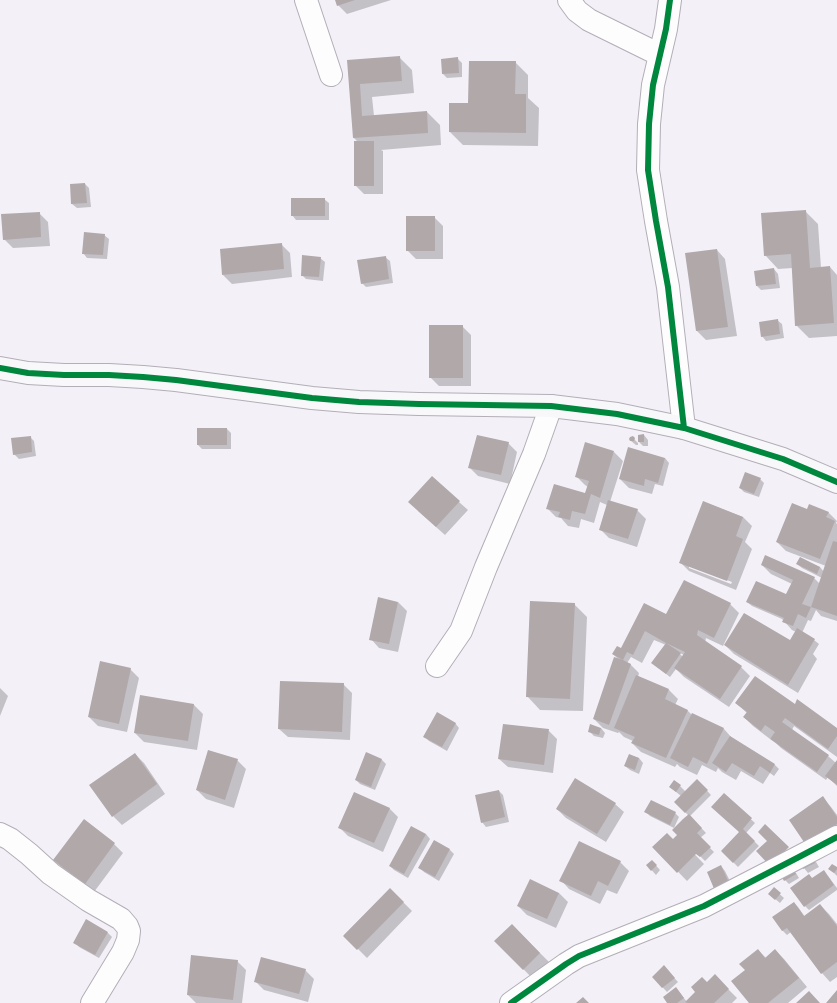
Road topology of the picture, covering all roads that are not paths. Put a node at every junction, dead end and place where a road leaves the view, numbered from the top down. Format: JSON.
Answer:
{"nodes":[{"id":1,"x":306,"y":0,"type":"edge"},
{"id":2,"x":569,"y":0,"type":"edge"},
{"id":3,"x":670,"y":0,"type":"edge"},
{"id":4,"x":660,"y":55,"type":"junction"},
{"id":5,"x":331,"y":75,"type":"dead end"},
{"id":6,"x":0,"y":368,"type":"edge"},
{"id":7,"x":551,"y":406,"type":"junction"},
{"id":8,"x":684,"y":428,"type":"junction"},
{"id":9,"x":837,"y":482,"type":"edge"},
{"id":10,"x":437,"y":666,"type":"dead end"},
{"id":11,"x":0,"y":834,"type":"edge"},
{"id":12,"x":835,"y":842,"type":"edge"},
{"id":13,"x":92,"y":1003,"type":"edge"},
{"id":14,"x":511,"y":1003,"type":"edge"}],
"edges":[{"from":1,"to":5,"type":"street"},
{"from":2,"to":4,"type":"street"},
{"from":3,"to":4,"type":"street"},
{"from":4,"to":8,"type":"street"},
{"from":6,"to":7,"type":"street"},
{"from":7,"to":8,"type":"street"},
{"from":7,"to":10,"type":"street"},
{"from":8,"to":9,"type":"street"},
{"from":11,"to":13,"type":"street"},
{"from":12,"to":14,"type":"street"}]}
